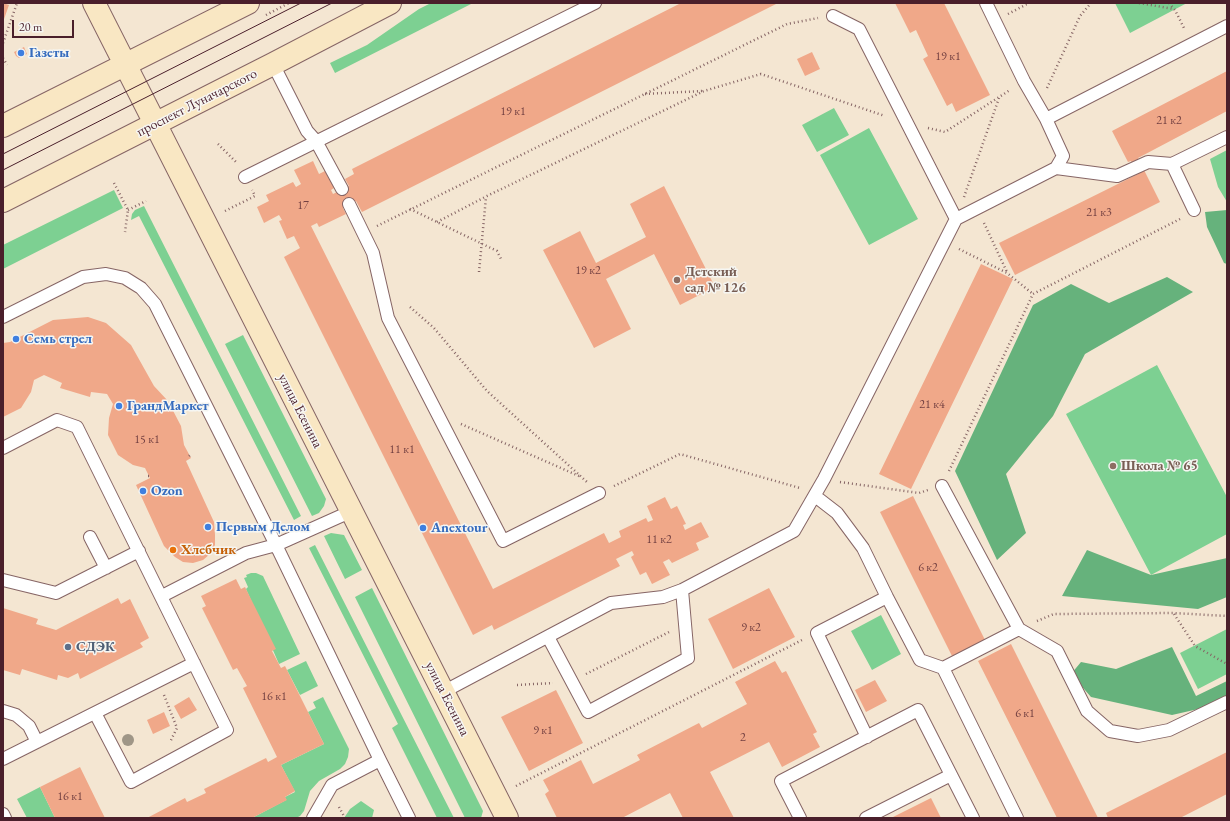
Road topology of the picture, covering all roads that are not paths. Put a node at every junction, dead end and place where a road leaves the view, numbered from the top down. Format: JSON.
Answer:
{"nodes":[{"id":1,"x":94,"y":3,"type":"edge"},
{"id":2,"x":248,"y":3,"type":"edge"},
{"id":3,"x":390,"y":3,"type":"edge"},
{"id":4,"x":595,"y":3,"type":"edge"},
{"id":5,"x":986,"y":3,"type":"edge"},
{"id":6,"x":833,"y":16,"type":"road end"},
{"id":7,"x":1227,"y":26,"type":"edge"},
{"id":8,"x":273,"y":64,"type":"junction"},
{"id":9,"x":125,"y":65,"type":"junction"},
{"id":10,"x":1046,"y":119,"type":"junction"},
{"id":11,"x":155,"y":124,"type":"junction"},
{"id":12,"x":3,"y":126,"type":"edge"},
{"id":13,"x":1227,"y":137,"type":"edge"},
{"id":14,"x":316,"y":141,"type":"junction"},
{"id":15,"x":1172,"y":164,"type":"junction"},
{"id":16,"x":1056,"y":168,"type":"junction"},
{"id":17,"x":245,"y":178,"type":"road end"},
{"id":18,"x":342,"y":189,"type":"dead end"},
{"id":19,"x":3,"y":201,"type":"edge"},
{"id":20,"x":349,"y":204,"type":"dead end"},
{"id":21,"x":1194,"y":210,"type":"road end"},
{"id":22,"x":956,"y":219,"type":"junction"},
{"id":23,"x":3,"y":317,"type":"edge"},
{"id":24,"x":3,"y":448,"type":"edge"},
{"id":25,"x":942,"y":486,"type":"road end"},
{"id":26,"x":599,"y":493,"type":"road end"},
{"id":27,"x":815,"y":496,"type":"junction"},
{"id":28,"x":352,"y":511,"type":"junction"},
{"id":29,"x":90,"y":537,"type":"dead end"},
{"id":30,"x":276,"y":545,"type":"junction"},
{"id":31,"x":139,"y":551,"type":"junction"},
{"id":32,"x":106,"y":568,"type":"junction"},
{"id":33,"x":3,"y":580,"type":"edge"},
{"id":34,"x":682,"y":590,"type":"junction"},
{"id":35,"x":162,"y":596,"type":"junction"},
{"id":36,"x":887,"y":597,"type":"junction"},
{"id":37,"x":1019,"y":629,"type":"junction"},
{"id":38,"x":548,"y":636,"type":"junction"},
{"id":39,"x":194,"y":663,"type":"junction"},
{"id":40,"x":943,"y":668,"type":"junction"},
{"id":41,"x":443,"y":692,"type":"junction"},
{"id":42,"x":1227,"y":702,"type":"edge"},
{"id":43,"x":3,"y":711,"type":"edge"},
{"id":44,"x":95,"y":713,"type":"junction"},
{"id":45,"x":867,"y":736,"type":"junction"},
{"id":46,"x":37,"y":742,"type":"junction"},
{"id":47,"x":3,"y":759,"type":"edge"},
{"id":48,"x":380,"y":760,"type":"junction"},
{"id":49,"x":951,"y":775,"type":"junction"},
{"id":50,"x":3,"y":814,"type":"edge"},
{"id":51,"x":504,"y":817,"type":"edge"},
{"id":52,"x":5,"y":818,"type":"edge"},
{"id":53,"x":313,"y":818,"type":"edge"},
{"id":54,"x":410,"y":818,"type":"edge"},
{"id":55,"x":800,"y":818,"type":"edge"},
{"id":56,"x":866,"y":818,"type":"edge"},
{"id":57,"x":973,"y":818,"type":"edge"},
{"id":58,"x":1017,"y":818,"type":"edge"}],
"edges":[{"from":1,"to":9,"type":"street","name":"улица Есенина"},
{"from":2,"to":9,"type":"street"},
{"from":3,"to":8,"type":"street","name":"проспект Луначарского"},
{"from":4,"to":14,"type":"lane"},
{"from":5,"to":10,"type":"lane"},
{"from":6,"to":22,"type":"lane"},
{"from":7,"to":10,"type":"lane"},
{"from":8,"to":11,"type":"street","name":"проспект Луначарского"},
{"from":8,"to":14,"type":"lane"},
{"from":9,"to":11,"type":"street","name":"улица Есенина"},
{"from":9,"to":12,"type":"street"},
{"from":10,"to":16,"type":"lane"},
{"from":11,"to":19,"type":"street","name":"проспект Луначарского"},
{"from":11,"to":28,"type":"street","name":"улица Есенина"},
{"from":13,"to":15,"type":"lane"},
{"from":14,"to":17,"type":"lane"},
{"from":14,"to":18,"type":"lane"},
{"from":15,"to":16,"type":"lane"},
{"from":15,"to":21,"type":"lane"},
{"from":16,"to":22,"type":"lane"},
{"from":20,"to":26,"type":"lane"},
{"from":22,"to":27,"type":"lane"},
{"from":23,"to":30,"type":"lane"},
{"from":24,"to":31,"type":"lane"},
{"from":25,"to":37,"type":"lane"},
{"from":27,"to":34,"type":"lane"},
{"from":27,"to":36,"type":"lane"},
{"from":28,"to":30,"type":"lane"},
{"from":28,"to":41,"type":"street","name":"улица Есенина"},
{"from":29,"to":32,"type":"lane"},
{"from":30,"to":35,"type":"lane"},
{"from":30,"to":48,"type":"lane"},
{"from":31,"to":32,"type":"lane"},
{"from":31,"to":35,"type":"lane"},
{"from":32,"to":33,"type":"lane"},
{"from":34,"to":38,"type":"lane"},
{"from":34,"to":38,"type":"lane"},
{"from":35,"to":39,"type":"lane"},
{"from":36,"to":40,"type":"lane"},
{"from":36,"to":45,"type":"lane"},
{"from":37,"to":40,"type":"lane"},
{"from":37,"to":42,"type":"lane"},
{"from":38,"to":41,"type":"lane"},
{"from":39,"to":44,"type":"lane"},
{"from":39,"to":44,"type":"lane"},
{"from":40,"to":58,"type":"lane"},
{"from":41,"to":51,"type":"street","name":"улица Есенина"},
{"from":43,"to":46,"type":"lane"},
{"from":44,"to":46,"type":"lane"},
{"from":45,"to":49,"type":"lane"},
{"from":45,"to":55,"type":"lane"},
{"from":46,"to":47,"type":"lane"},
{"from":48,"to":53,"type":"lane"},
{"from":48,"to":54,"type":"lane"},
{"from":49,"to":56,"type":"lane"},
{"from":49,"to":57,"type":"lane"},
{"from":50,"to":52,"type":"lane"}]}
